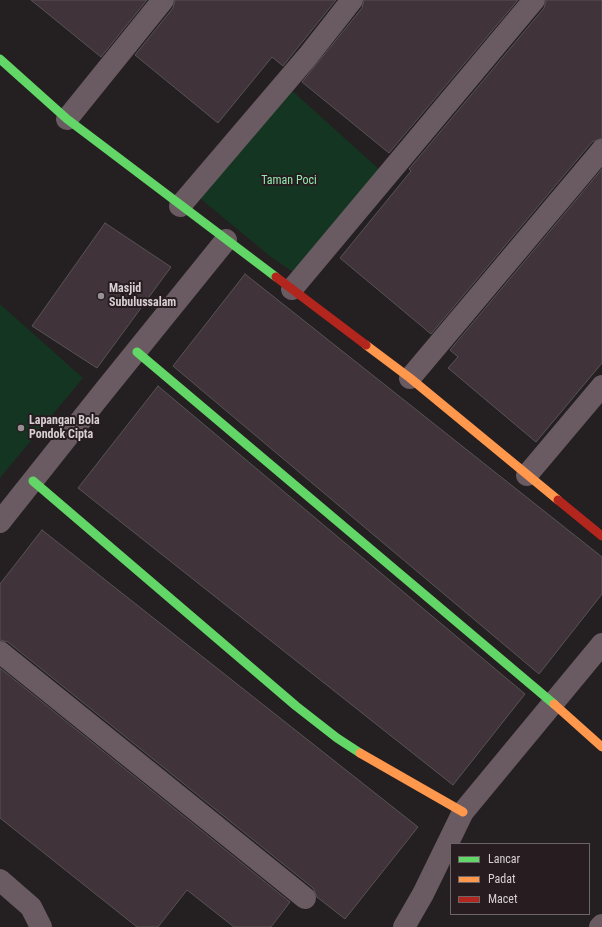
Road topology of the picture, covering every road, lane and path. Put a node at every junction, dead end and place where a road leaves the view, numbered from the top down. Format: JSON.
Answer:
{"nodes":[{"id":1,"x":164,"y":0,"type":"edge"},
{"id":2,"x":352,"y":0,"type":"edge"},
{"id":3,"x":534,"y":0,"type":"edge"},
{"id":4,"x":0,"y":59,"type":"edge"},
{"id":5,"x":67,"y":120,"type":"junction"},
{"id":6,"x":602,"y":150,"type":"edge"},
{"id":7,"x":180,"y":206,"type":"junction"},
{"id":8,"x":226,"y":240,"type":"junction"},
{"id":9,"x":292,"y":289,"type":"junction"},
{"id":10,"x":137,"y":352,"type":"junction"},
{"id":11,"x":410,"y":378,"type":"junction"},
{"id":12,"x":602,"y":386,"type":"edge"},
{"id":13,"x":527,"y":475,"type":"junction"},
{"id":14,"x":33,"y":481,"type":"junction"},
{"id":15,"x":0,"y":522,"type":"edge"},
{"id":16,"x":602,"y":536,"type":"edge"},
{"id":17,"x":602,"y":644,"type":"edge"},
{"id":18,"x":0,"y":652,"type":"edge"},
{"id":19,"x":552,"y":703,"type":"junction"},
{"id":20,"x":602,"y":747,"type":"edge"},
{"id":21,"x":463,"y":812,"type":"junction"},
{"id":22,"x":0,"y":880,"type":"edge"},
{"id":23,"x":304,"y":898,"type":"dead end"},
{"id":24,"x":41,"y":927,"type":"edge"},
{"id":25,"x":404,"y":927,"type":"edge"}],
"edges":[{"from":1,"to":5,"type":"street"},
{"from":2,"to":7,"type":"street"},
{"from":3,"to":9,"type":"street"},
{"from":4,"to":5,"type":"street"},
{"from":5,"to":7,"type":"street"},
{"from":6,"to":11,"type":"street"},
{"from":7,"to":8,"type":"street"},
{"from":8,"to":9,"type":"street"},
{"from":8,"to":10,"type":"street"},
{"from":9,"to":11,"type":"street"},
{"from":10,"to":14,"type":"street"},
{"from":10,"to":19,"type":"street"},
{"from":11,"to":13,"type":"street"},
{"from":12,"to":13,"type":"street"},
{"from":13,"to":16,"type":"street"},
{"from":14,"to":15,"type":"street"},
{"from":14,"to":21,"type":"street"},
{"from":17,"to":19,"type":"street"},
{"from":18,"to":23,"type":"street"},
{"from":19,"to":20,"type":"street"},
{"from":19,"to":21,"type":"street"},
{"from":21,"to":25,"type":"street"},
{"from":22,"to":24,"type":"street"}]}
